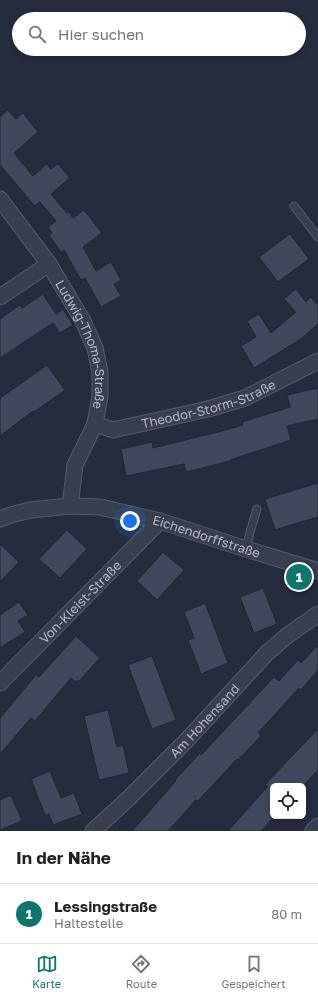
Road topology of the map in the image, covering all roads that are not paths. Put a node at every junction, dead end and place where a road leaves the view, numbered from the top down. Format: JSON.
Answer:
{"nodes":[{"id":1,"x":0,"y":198,"type":"edge"},
{"id":2,"x":294,"y":206,"type":"dead end"},
{"id":3,"x":318,"y":237,"type":"edge"},
{"id":4,"x":49,"y":264,"type":"junction"},
{"id":5,"x":0,"y":297,"type":"edge"},
{"id":6,"x":318,"y":361,"type":"edge"},
{"id":7,"x":95,"y":424,"type":"junction"},
{"id":8,"x":70,"y":506,"type":"junction"},
{"id":9,"x":257,"y":509,"type":"dead end"},
{"id":10,"x":0,"y":519,"type":"edge"},
{"id":11,"x":160,"y":521,"type":"junction"},
{"id":12,"x":246,"y":549,"type":"junction"},
{"id":13,"x":318,"y":571,"type":"edge"},
{"id":14,"x":318,"y":614,"type":"edge"},
{"id":15,"x":0,"y":683,"type":"edge"},
{"id":16,"x":318,"y":826,"type":"edge"},
{"id":17,"x":93,"y":831,"type":"edge"},
{"id":18,"x":313,"y":831,"type":"edge"}],
"edges":[{"from":1,"to":4,"type":"street","name":"Ludwig-Thoma-Straße"},
{"from":2,"to":3,"type":"lane"},
{"from":4,"to":5,"type":"street"},
{"from":4,"to":7,"type":"street","name":"Ludwig-Thoma-Straße"},
{"from":6,"to":7,"type":"street","name":"Theodor-Storm-Straße"},
{"from":7,"to":8,"type":"street","name":"Ludwig-Thoma-Straße"},
{"from":8,"to":10,"type":"street","name":"Eichendorffstraße"},
{"from":8,"to":11,"type":"street","name":"Eichendorffstraße"},
{"from":9,"to":12,"type":"lane"},
{"from":11,"to":12,"type":"street","name":"Eichendorffstraße"},
{"from":11,"to":15,"type":"street","name":"Von-Kleist-Straße"},
{"from":12,"to":13,"type":"street","name":"Eichendorffstraße"},
{"from":14,"to":17,"type":"street","name":"Am Hohensand"},
{"from":16,"to":18,"type":"street"}]}
